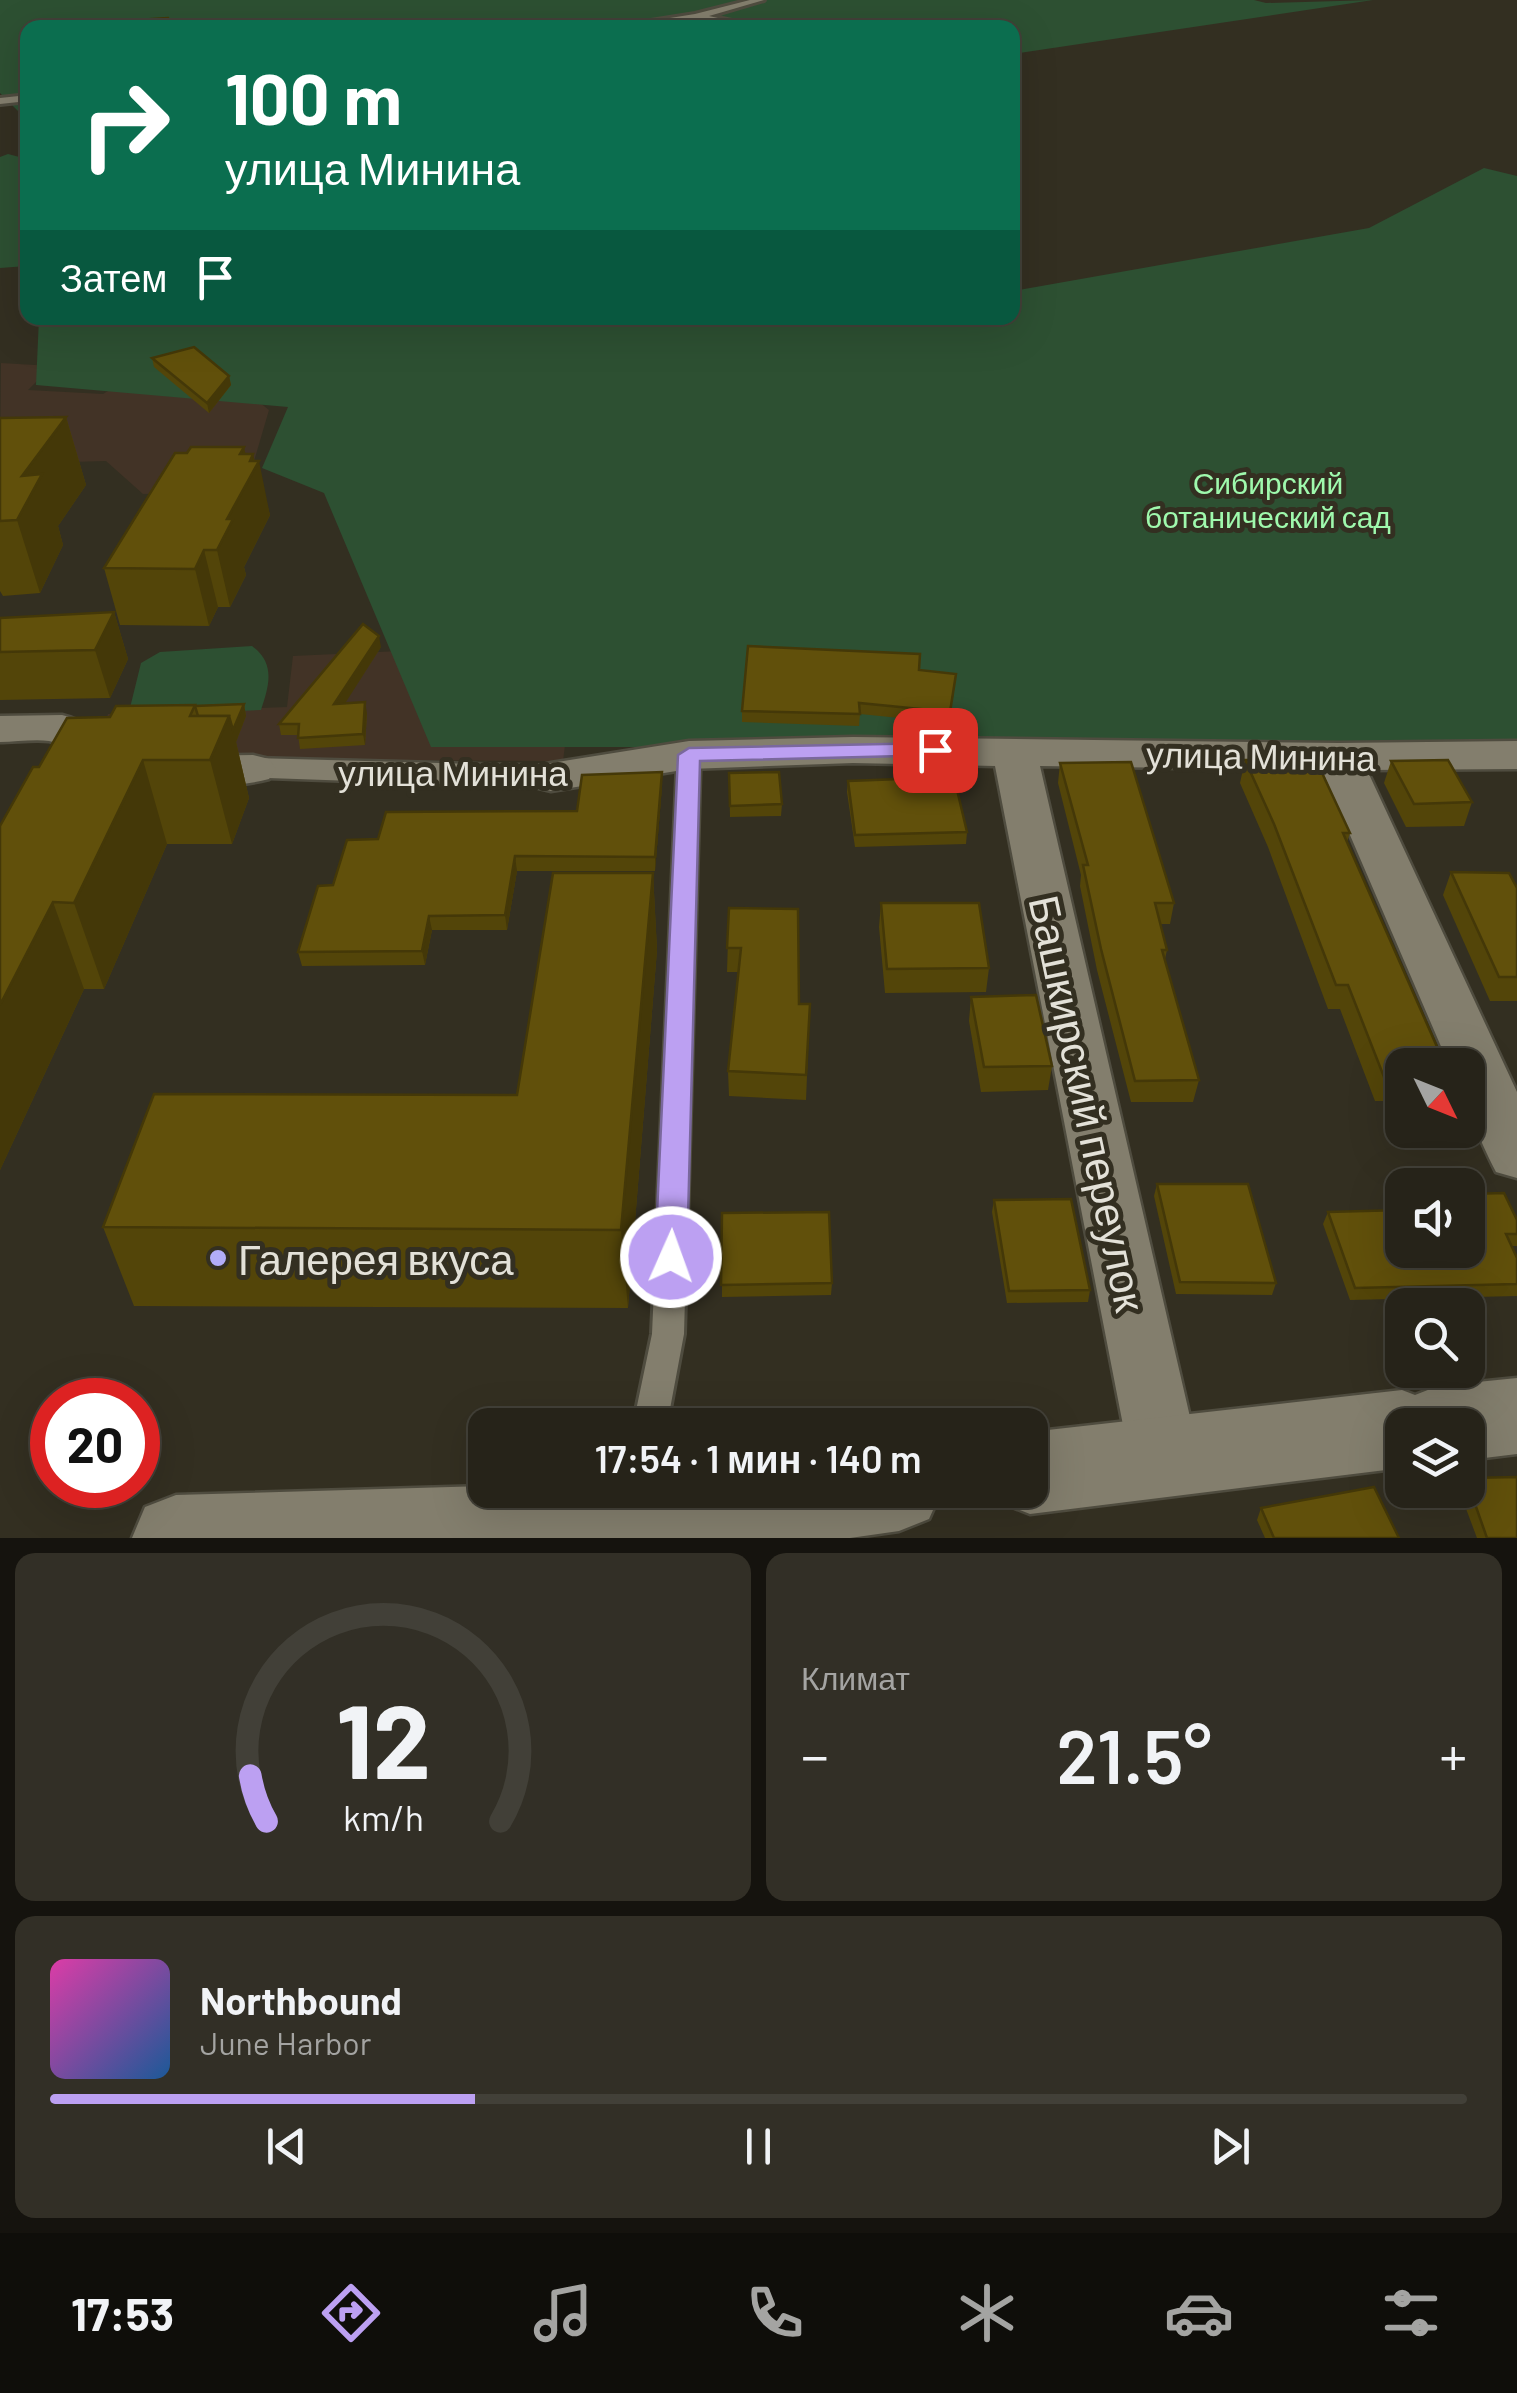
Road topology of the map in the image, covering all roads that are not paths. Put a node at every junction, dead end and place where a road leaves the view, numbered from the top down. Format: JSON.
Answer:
{"nodes":[{"id":1,"x":760,"y":0,"type":"edge"},
{"id":2,"x":696,"y":16,"type":"junction"},
{"id":3,"x":668,"y":20,"type":"edge"},
{"id":4,"x":717,"y":20,"type":"edge"},
{"id":5,"x":0,"y":730,"type":"edge"},
{"id":6,"x":1014,"y":750,"type":"junction"},
{"id":7,"x":689,"y":755,"type":"junction"},
{"id":8,"x":1517,"y":755,"type":"edge"},
{"id":9,"x":1339,"y":758,"type":"junction"},
{"id":10,"x":253,"y":770,"type":"joint"},
{"id":11,"x":552,"y":777,"type":"joint"},
{"id":12,"x":1517,"y":1155,"type":"edge"},
{"id":13,"x":653,"y":1408,"type":"edge"},
{"id":14,"x":1517,"y":1416,"type":"edge"},
{"id":15,"x":1485,"y":1420,"type":"edge"},
{"id":16,"x":1385,"y":1431,"type":"edge"},
{"id":17,"x":1164,"y":1456,"type":"junction"},
{"id":18,"x":1048,"y":1471,"type":"edge"},
{"id":19,"x":618,"y":1508,"type":"edge"},
{"id":20,"x":745,"y":1508,"type":"edge"},
{"id":21,"x":857,"y":1509,"type":"edge"},
{"id":22,"x":176,"y":1538,"type":"edge"}],
"edges":[{"from":1,"to":2,"type":"lane"},
{"from":2,"to":3,"type":"lane"},
{"from":2,"to":4,"type":"lane"},
{"from":5,"to":10,"type":"street","name":"улица Минина"},
{"from":6,"to":7,"type":"street","name":"улица Минина"},
{"from":6,"to":9,"type":"street","name":"улица Минина"},
{"from":6,"to":17,"type":"street","name":"Башкирский переулок"},
{"from":7,"to":11,"type":"street","name":"улица Минина"},
{"from":7,"to":13,"type":"lane"},
{"from":8,"to":9,"type":"street","name":"улица Минина"},
{"from":9,"to":12,"type":"street"},
{"from":10,"to":11,"type":"street","name":"улица Минина"},
{"from":14,"to":15,"type":"street"},
{"from":16,"to":17,"type":"street"},
{"from":17,"to":18,"type":"street"},
{"from":19,"to":22,"type":"street"},
{"from":20,"to":21,"type":"street"}]}
